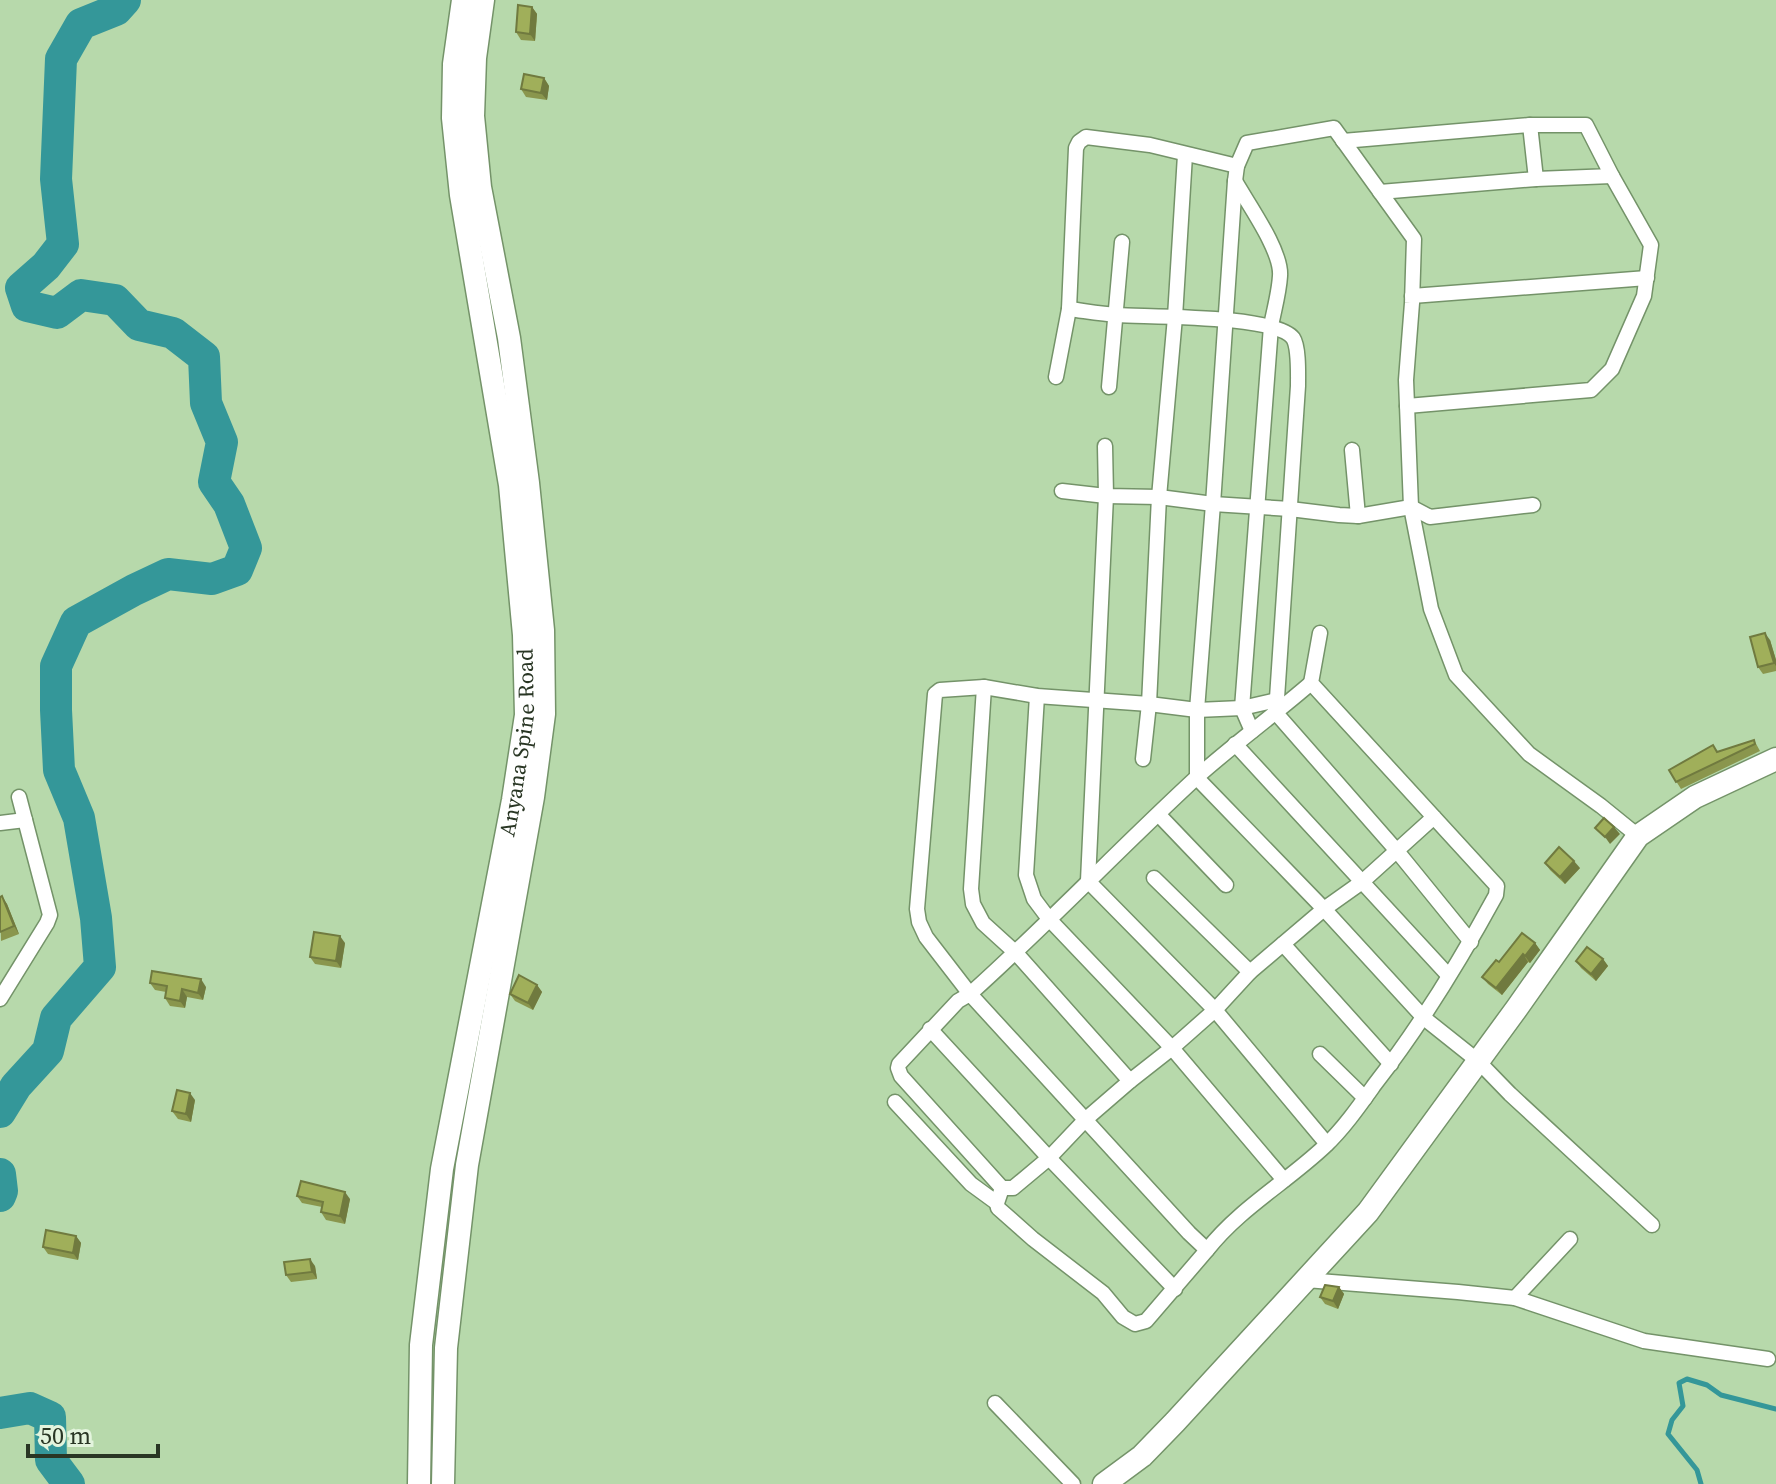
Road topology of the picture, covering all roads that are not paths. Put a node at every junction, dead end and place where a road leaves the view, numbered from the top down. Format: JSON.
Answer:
{"nodes":[{"id":1,"x":463,"y":0,"type":"edge"},
{"id":2,"x":483,"y":0,"type":"edge"},
{"id":3,"x":1530,"y":125,"type":"junction"},
{"id":4,"x":1343,"y":141,"type":"junction"},
{"id":5,"x":1185,"y":155,"type":"junction"},
{"id":6,"x":1236,"y":174,"type":"junction"},
{"id":7,"x":1612,"y":176,"type":"junction"},
{"id":8,"x":1536,"y":179,"type":"junction"},
{"id":9,"x":1380,"y":192,"type":"junction"},
{"id":10,"x":1122,"y":242,"type":"dead end"},
{"id":11,"x":1647,"y":278,"type":"junction"},
{"id":12,"x":1412,"y":296,"type":"junction"},
{"id":13,"x":1069,"y":309,"type":"junction"},
{"id":14,"x":1116,"y":315,"type":"junction"},
{"id":15,"x":1175,"y":317,"type":"junction"},
{"id":16,"x":1224,"y":321,"type":"junction"},
{"id":17,"x":1271,"y":326,"type":"junction"},
{"id":18,"x":1056,"y":377,"type":"dead end"},
{"id":19,"x":1109,"y":387,"type":"dead end"},
{"id":20,"x":1407,"y":406,"type":"junction"},
{"id":21,"x":1105,"y":446,"type":"dead end"},
{"id":22,"x":1352,"y":450,"type":"dead end"},
{"id":23,"x":1062,"y":491,"type":"dead end"},
{"id":24,"x":1106,"y":496,"type":"junction"},
{"id":25,"x":1159,"y":497,"type":"junction"},
{"id":26,"x":1213,"y":504,"type":"junction"},
{"id":27,"x":1533,"y":505,"type":"dead end"},
{"id":28,"x":1411,"y":507,"type":"junction"},
{"id":29,"x":1257,"y":508,"type":"junction"},
{"id":30,"x":1290,"y":509,"type":"junction"},
{"id":31,"x":1358,"y":516,"type":"junction"},
{"id":32,"x":1320,"y":633,"type":"dead end"},
{"id":33,"x":1311,"y":683,"type":"junction"},
{"id":34,"x":984,"y":687,"type":"junction"},
{"id":35,"x":1037,"y":696,"type":"junction"},
{"id":36,"x":1096,"y":700,"type":"junction"},
{"id":37,"x":1149,"y":704,"type":"junction"},
{"id":38,"x":1276,"y":707,"type":"junction"},
{"id":39,"x":1242,"y":708,"type":"junction"},
{"id":40,"x":1197,"y":710,"type":"junction"},
{"id":41,"x":1252,"y":731,"type":"junction"},
{"id":42,"x":1235,"y":744,"type":"junction"},
{"id":43,"x":1143,"y":759,"type":"dead end"},
{"id":44,"x":1776,"y":759,"type":"edge"},
{"id":45,"x":1197,"y":778,"type":"junction"},
{"id":46,"x":19,"y":797,"type":"dead end"},
{"id":47,"x":1159,"y":815,"type":"junction"},
{"id":48,"x":1434,"y":817,"type":"junction"},
{"id":49,"x":25,"y":820,"type":"junction"},
{"id":50,"x":0,"y":823,"type":"edge"},
{"id":51,"x":1638,"y":836,"type":"junction"},
{"id":52,"x":1397,"y":851,"type":"junction"},
{"id":53,"x":1154,"y":878,"type":"dead end"},
{"id":54,"x":1088,"y":881,"type":"junction"},
{"id":55,"x":1362,"y":882,"type":"junction"},
{"id":56,"x":1226,"y":885,"type":"dead end"},
{"id":57,"x":1324,"y":909,"type":"junction"},
{"id":58,"x":1049,"y":919,"type":"junction"},
{"id":59,"x":1471,"y":942,"type":"junction"},
{"id":60,"x":1283,"y":944,"type":"junction"},
{"id":61,"x":1016,"y":953,"type":"junction"},
{"id":62,"x":1250,"y":972,"type":"junction"},
{"id":63,"x":1448,"y":975,"type":"junction"},
{"id":64,"x":1,"y":990,"type":"edge"},
{"id":65,"x":970,"y":994,"type":"junction"},
{"id":66,"x":1215,"y":1010,"type":"junction"},
{"id":67,"x":1424,"y":1018,"type":"junction"},
{"id":68,"x":930,"y":1029,"type":"junction"},
{"id":69,"x":1172,"y":1048,"type":"junction"},
{"id":70,"x":1320,"y":1054,"type":"dead end"},
{"id":71,"x":1478,"y":1061,"type":"junction"},
{"id":72,"x":1391,"y":1064,"type":"junction"},
{"id":73,"x":1130,"y":1081,"type":"junction"},
{"id":74,"x":1365,"y":1098,"type":"junction"},
{"id":75,"x":895,"y":1102,"type":"dead end"},
{"id":76,"x":1086,"y":1119,"type":"junction"},
{"id":77,"x":1327,"y":1144,"type":"junction"},
{"id":78,"x":1049,"y":1158,"type":"junction"},
{"id":79,"x":1284,"y":1180,"type":"junction"},
{"id":80,"x":999,"y":1195,"type":"junction"},
{"id":81,"x":1652,"y":1225,"type":"dead end"},
{"id":82,"x":1570,"y":1239,"type":"dead end"},
{"id":83,"x":1207,"y":1250,"type":"junction"},
{"id":84,"x":1306,"y":1280,"type":"junction"},
{"id":85,"x":1175,"y":1289,"type":"junction"},
{"id":86,"x":1515,"y":1298,"type":"junction"},
{"id":87,"x":1768,"y":1359,"type":"dead end"},
{"id":88,"x":995,"y":1403,"type":"dead end"},
{"id":89,"x":419,"y":1484,"type":"edge"},
{"id":90,"x":443,"y":1484,"type":"edge"},
{"id":91,"x":1073,"y":1484,"type":"edge"},
{"id":92,"x":1104,"y":1484,"type":"edge"}],
"edges":[{"from":1,"to":89,"type":"main road","name":"Anyana Spine Road"},
{"from":2,"to":90,"type":"main road","name":"Anyana Spine Road"},
{"from":3,"to":4,"type":"street"},
{"from":3,"to":7,"type":"street"},
{"from":3,"to":8,"type":"street"},
{"from":4,"to":6,"type":"street"},
{"from":4,"to":9,"type":"street"},
{"from":5,"to":6,"type":"street"},
{"from":5,"to":13,"type":"street"},
{"from":5,"to":15,"type":"street"},
{"from":6,"to":16,"type":"street"},
{"from":6,"to":17,"type":"street"},
{"from":7,"to":8,"type":"street"},
{"from":7,"to":11,"type":"street"},
{"from":8,"to":9,"type":"street"},
{"from":9,"to":12,"type":"street"},
{"from":10,"to":14,"type":"street"},
{"from":11,"to":12,"type":"street"},
{"from":11,"to":20,"type":"street"},
{"from":12,"to":20,"type":"street"},
{"from":13,"to":14,"type":"street"},
{"from":13,"to":18,"type":"street"},
{"from":14,"to":15,"type":"street"},
{"from":14,"to":19,"type":"street"},
{"from":15,"to":16,"type":"street"},
{"from":15,"to":25,"type":"street"},
{"from":16,"to":17,"type":"street"},
{"from":16,"to":26,"type":"street"},
{"from":17,"to":29,"type":"street"},
{"from":17,"to":30,"type":"street"},
{"from":20,"to":28,"type":"street"},
{"from":21,"to":24,"type":"street"},
{"from":22,"to":31,"type":"street"},
{"from":23,"to":24,"type":"street"},
{"from":24,"to":25,"type":"street"},
{"from":24,"to":36,"type":"street"},
{"from":25,"to":26,"type":"street"},
{"from":25,"to":37,"type":"street"},
{"from":26,"to":29,"type":"street"},
{"from":26,"to":40,"type":"street"},
{"from":27,"to":28,"type":"street"},
{"from":28,"to":31,"type":"street"},
{"from":28,"to":51,"type":"street"},
{"from":29,"to":30,"type":"street"},
{"from":29,"to":39,"type":"street"},
{"from":30,"to":31,"type":"street"},
{"from":30,"to":38,"type":"street"},
{"from":32,"to":33,"type":"street"},
{"from":33,"to":38,"type":"street"},
{"from":33,"to":48,"type":"street"},
{"from":34,"to":35,"type":"street"},
{"from":34,"to":61,"type":"street"},
{"from":34,"to":65,"type":"street"},
{"from":35,"to":36,"type":"street"},
{"from":35,"to":58,"type":"street"},
{"from":36,"to":37,"type":"street"},
{"from":36,"to":54,"type":"street"},
{"from":37,"to":40,"type":"street"},
{"from":37,"to":43,"type":"street"},
{"from":38,"to":39,"type":"street"},
{"from":38,"to":41,"type":"street"},
{"from":38,"to":52,"type":"street"},
{"from":39,"to":40,"type":"street"},
{"from":39,"to":41,"type":"street"},
{"from":40,"to":45,"type":"street"},
{"from":41,"to":42,"type":"street"},
{"from":42,"to":45,"type":"street"},
{"from":42,"to":55,"type":"street"},
{"from":44,"to":51,"type":"main road"},
{"from":45,"to":47,"type":"street"},
{"from":45,"to":57,"type":"street"},
{"from":46,"to":49,"type":"street"},
{"from":47,"to":54,"type":"street"},
{"from":47,"to":56,"type":"street"},
{"from":48,"to":52,"type":"street"},
{"from":48,"to":59,"type":"street"},
{"from":49,"to":50,"type":"street"},
{"from":49,"to":64,"type":"street"},
{"from":51,"to":71,"type":"main road"},
{"from":52,"to":55,"type":"street"},
{"from":52,"to":59,"type":"street"},
{"from":53,"to":62,"type":"street"},
{"from":54,"to":58,"type":"street"},
{"from":54,"to":66,"type":"street"},
{"from":55,"to":57,"type":"street"},
{"from":55,"to":63,"type":"street"},
{"from":57,"to":60,"type":"street"},
{"from":57,"to":67,"type":"street"},
{"from":58,"to":61,"type":"street"},
{"from":58,"to":69,"type":"street"},
{"from":59,"to":63,"type":"street"},
{"from":60,"to":62,"type":"street"},
{"from":60,"to":72,"type":"street"},
{"from":61,"to":65,"type":"street"},
{"from":61,"to":73,"type":"street"},
{"from":62,"to":66,"type":"street"},
{"from":63,"to":67,"type":"street"},
{"from":65,"to":68,"type":"street"},
{"from":65,"to":76,"type":"street"},
{"from":66,"to":69,"type":"street"},
{"from":66,"to":77,"type":"street"},
{"from":67,"to":71,"type":"street"},
{"from":67,"to":72,"type":"street"},
{"from":68,"to":78,"type":"street"},
{"from":68,"to":80,"type":"street"},
{"from":69,"to":73,"type":"street"},
{"from":69,"to":79,"type":"street"},
{"from":70,"to":74,"type":"street"},
{"from":71,"to":81,"type":"street"},
{"from":71,"to":84,"type":"main road"},
{"from":72,"to":74,"type":"street"},
{"from":73,"to":76,"type":"street"},
{"from":74,"to":77,"type":"street"},
{"from":75,"to":80,"type":"street"},
{"from":76,"to":78,"type":"street"},
{"from":76,"to":83,"type":"street"},
{"from":77,"to":79,"type":"street"},
{"from":78,"to":80,"type":"street"},
{"from":78,"to":85,"type":"street"},
{"from":79,"to":83,"type":"street"},
{"from":80,"to":85,"type":"street"},
{"from":82,"to":86,"type":"street"},
{"from":83,"to":85,"type":"street"},
{"from":84,"to":86,"type":"street"},
{"from":84,"to":92,"type":"main road"},
{"from":86,"to":87,"type":"street"},
{"from":88,"to":91,"type":"street"}]}
